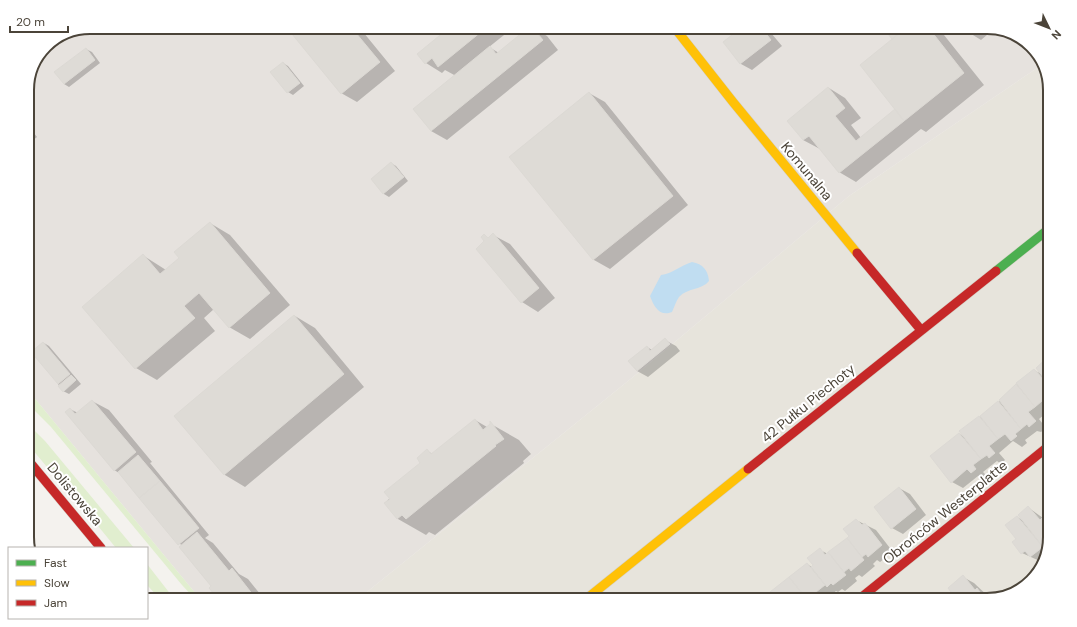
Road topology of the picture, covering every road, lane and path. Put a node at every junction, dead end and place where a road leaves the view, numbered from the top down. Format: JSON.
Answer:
{"nodes":[{"id":1,"x":680,"y":34,"type":"edge"},
{"id":2,"x":1043,"y":234,"type":"edge"},
{"id":3,"x":921,"y":330,"type":"junction"},
{"id":4,"x":1043,"y":451,"type":"edge"},
{"id":5,"x":34,"y":467,"type":"edge"},
{"id":6,"x":100,"y":547,"type":"edge"},
{"id":7,"x":594,"y":593,"type":"edge"},
{"id":8,"x":867,"y":593,"type":"edge"}],
"edges":[{"from":1,"to":3,"type":"street","name":"Komunalna"},
{"from":2,"to":3,"type":"street","name":"42 Pułku Piechoty"},
{"from":3,"to":7,"type":"street","name":"42 Pułku Piechoty"},
{"from":4,"to":8,"type":"street","name":"Obrońców Westerplatte"},
{"from":5,"to":6,"type":"street","name":"Dolistowska"}]}
